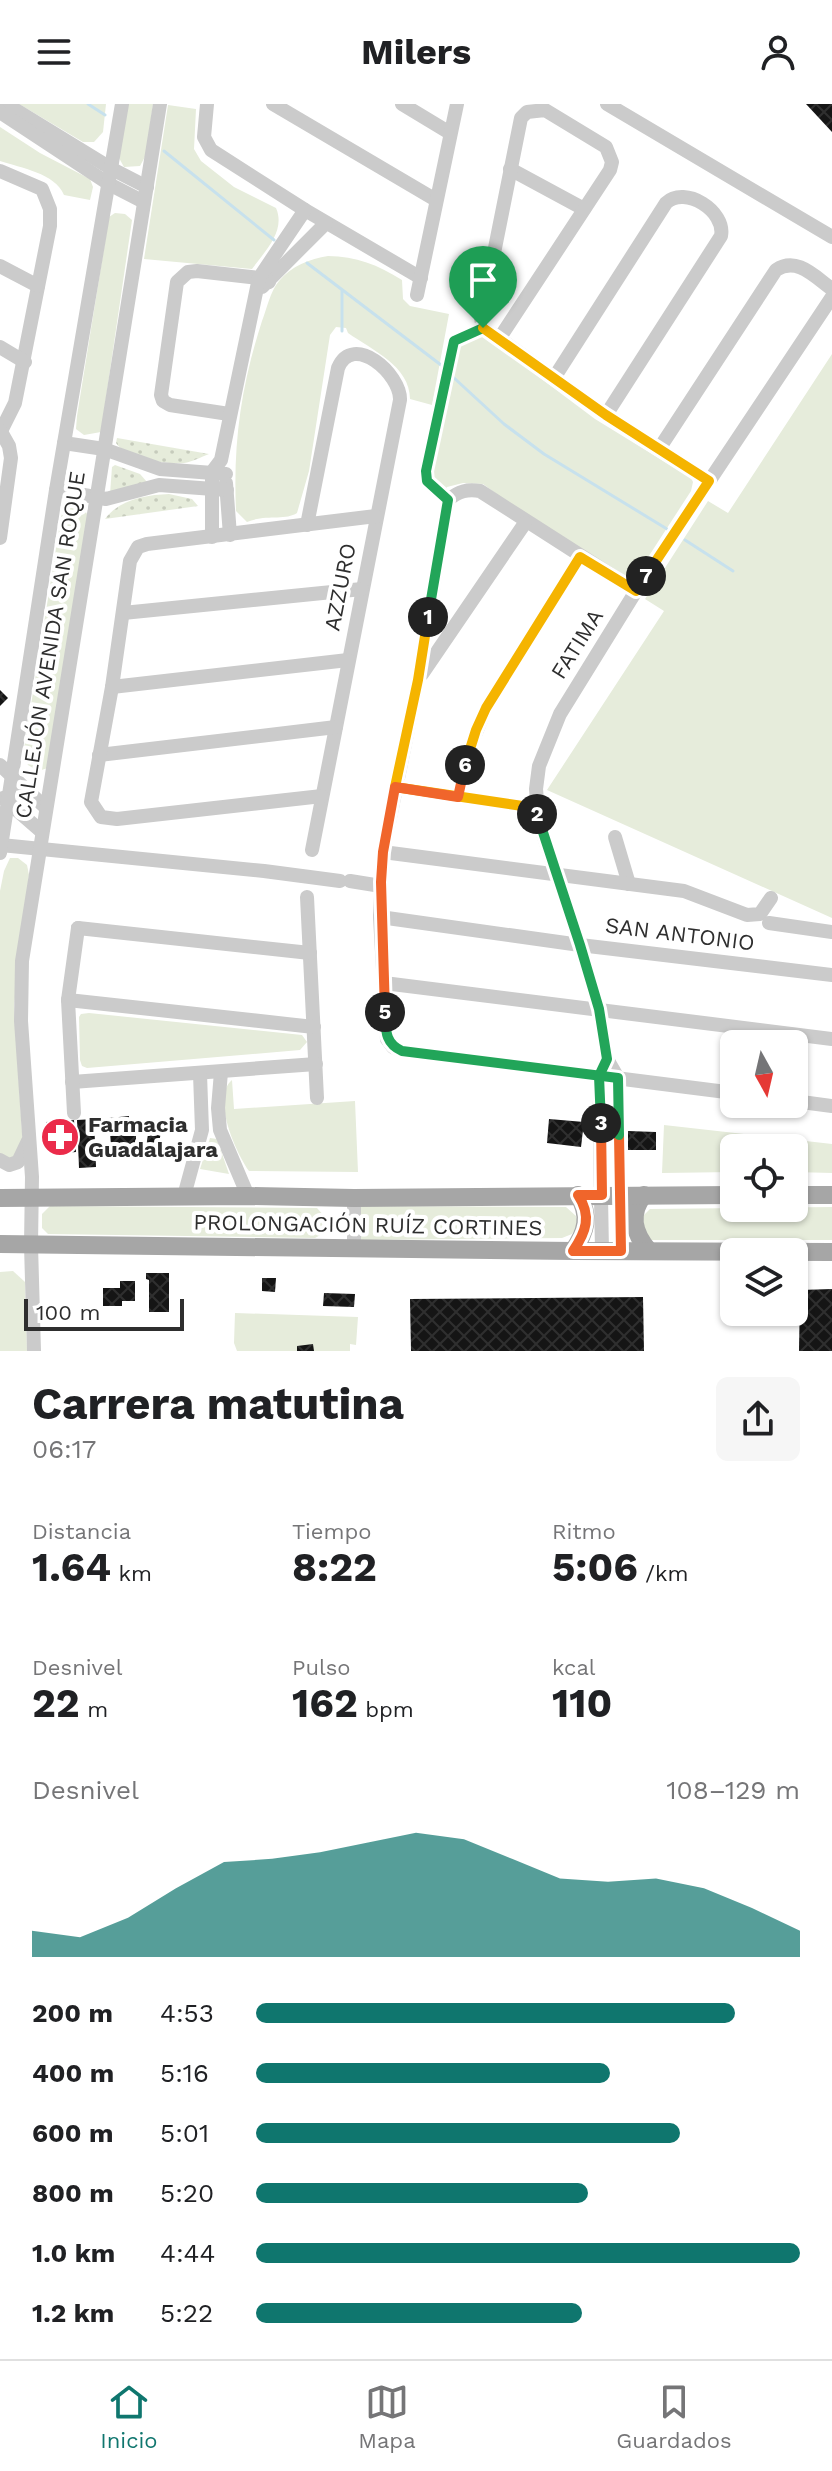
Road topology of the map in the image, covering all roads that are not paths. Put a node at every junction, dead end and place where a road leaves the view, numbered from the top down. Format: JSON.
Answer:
{"nodes":[{"id":1,"x":6,"y":104,"type":"edge"},
{"id":2,"x":122,"y":104,"type":"edge"},
{"id":3,"x":160,"y":104,"type":"edge"},
{"id":4,"x":207,"y":104,"type":"edge"},
{"id":5,"x":273,"y":104,"type":"edge"},
{"id":6,"x":402,"y":104,"type":"edge"},
{"id":7,"x":457,"y":104,"type":"edge"},
{"id":8,"x":607,"y":104,"type":"edge"},
{"id":9,"x":0,"y":112,"type":"edge"},
{"id":10,"x":450,"y":133,"type":"junction"},
{"id":11,"x":510,"y":169,"type":"junction"},
{"id":12,"x":0,"y":171,"type":"edge"},
{"id":13,"x":111,"y":176,"type":"junction"},
{"id":14,"x":147,"y":187,"type":"junction"},
{"id":15,"x":436,"y":200,"type":"junction"},
{"id":16,"x":144,"y":202,"type":"junction"},
{"id":17,"x":584,"y":209,"type":"junction"},
{"id":18,"x":305,"y":210,"type":"junction"},
{"id":19,"x":326,"y":223,"type":"junction"},
{"id":20,"x":832,"y":237,"type":"edge"},
{"id":21,"x":0,"y":266,"type":"edge"},
{"id":22,"x":421,"y":278,"type":"junction"},
{"id":23,"x":261,"y":284,"type":"junction"},
{"id":24,"x":38,"y":286,"type":"junction"},
{"id":25,"x":832,"y":289,"type":"edge"},
{"id":26,"x":417,"y":295,"type":"dead end"},
{"id":27,"x":832,"y":297,"type":"edge"},
{"id":28,"x":483,"y":328,"type":"junction"},
{"id":29,"x":499,"y":339,"type":"junction"},
{"id":30,"x":0,"y":347,"type":"edge"},
{"id":31,"x":25,"y":362,"type":"junction"},
{"id":32,"x":554,"y":378,"type":"junction"},
{"id":33,"x":229,"y":414,"type":"junction"},
{"id":34,"x":606,"y":415,"type":"junction"},
{"id":35,"x":0,"y":431,"type":"edge"},
{"id":36,"x":64,"y":443,"type":"junction"},
{"id":37,"x":104,"y":449,"type":"junction"},
{"id":38,"x":659,"y":449,"type":"junction"},
{"id":39,"x":160,"y":469,"type":"junction"},
{"id":40,"x":220,"y":469,"type":"junction"},
{"id":41,"x":709,"y":481,"type":"junction"},
{"id":42,"x":159,"y":485,"type":"junction"},
{"id":43,"x":56,"y":490,"type":"junction"},
{"id":44,"x":219,"y":490,"type":"junction"},
{"id":45,"x":95,"y":497,"type":"junction"},
{"id":46,"x":448,"y":500,"type":"junction"},
{"id":47,"x":376,"y":516,"type":"junction"},
{"id":48,"x":525,"y":523,"type":"junction"},
{"id":49,"x":307,"y":525,"type":"junction"},
{"id":50,"x":230,"y":535,"type":"junction"},
{"id":51,"x":212,"y":537,"type":"junction"},
{"id":52,"x":0,"y":538,"type":"edge"},
{"id":53,"x":580,"y":557,"type":"junction"},
{"id":54,"x":362,"y":589,"type":"junction"},
{"id":55,"x":636,"y":591,"type":"junction"},
{"id":56,"x":123,"y":613,"type":"junction"},
{"id":57,"x":348,"y":660,"type":"junction"},
{"id":58,"x":418,"y":680,"type":"junction"},
{"id":59,"x":112,"y":687,"type":"junction"},
{"id":60,"x":336,"y":727,"type":"junction"},
{"id":61,"x":99,"y":755,"type":"junction"},
{"id":62,"x":6,"y":770,"type":"edge"},
{"id":63,"x":395,"y":787,"type":"junction"},
{"id":64,"x":322,"y":796,"type":"junction"},
{"id":65,"x":458,"y":797,"type":"junction"},
{"id":66,"x":4,"y":799,"type":"edge"},
{"id":67,"x":46,"y":808,"type":"junction"},
{"id":68,"x":536,"y":808,"type":"junction"},
{"id":69,"x":42,"y":832,"type":"junction"},
{"id":70,"x":615,"y":837,"type":"dead end"},
{"id":71,"x":1,"y":849,"type":"edge"},
{"id":72,"x":39,"y":849,"type":"junction"},
{"id":73,"x":312,"y":850,"type":"dead end"},
{"id":74,"x":383,"y":852,"type":"junction"},
{"id":75,"x":556,"y":875,"type":"junction"},
{"id":76,"x":629,"y":884,"type":"junction"},
{"id":77,"x":381,"y":886,"type":"junction"},
{"id":78,"x":307,"y":897,"type":"dead end"},
{"id":79,"x":771,"y":898,"type":"dead end"},
{"id":80,"x":380,"y":917,"type":"junction"},
{"id":81,"x":769,"y":923,"type":"dead end"},
{"id":82,"x":832,"y":932,"type":"edge"},
{"id":83,"x":580,"y":945,"type":"junction"},
{"id":84,"x":310,"y":953,"type":"junction"},
{"id":85,"x":832,"y":975,"type":"edge"},
{"id":86,"x":384,"y":983,"type":"junction"},
{"id":87,"x":68,"y":1000,"type":"junction"},
{"id":88,"x":599,"y":1009,"type":"junction"},
{"id":89,"x":314,"y":1027,"type":"junction"},
{"id":90,"x":832,"y":1039,"type":"edge"},
{"id":91,"x":607,"y":1059,"type":"junction"},
{"id":92,"x":316,"y":1064,"type":"junction"},
{"id":93,"x":221,"y":1072,"type":"junction"},
{"id":94,"x":200,"y":1074,"type":"junction"},
{"id":95,"x":599,"y":1076,"type":"junction"},
{"id":96,"x":618,"y":1078,"type":"junction"},
{"id":97,"x":72,"y":1082,"type":"junction"},
{"id":98,"x":720,"y":1091,"type":"edge"},
{"id":99,"x":317,"y":1098,"type":"dead end"},
{"id":100,"x":808,"y":1103,"type":"edge"},
{"id":101,"x":832,"y":1106,"type":"edge"},
{"id":102,"x":74,"y":1113,"type":"dead end"},
{"id":103,"x":619,"y":1122,"type":"junction"},
{"id":104,"x":601,"y":1123,"type":"junction"},
{"id":105,"x":202,"y":1130,"type":"junction"},
{"id":106,"x":220,"y":1130,"type":"junction"},
{"id":107,"x":28,"y":1139,"type":"junction"},
{"id":108,"x":0,"y":1160,"type":"edge"},
{"id":109,"x":578,"y":1195,"type":"junction"},
{"id":110,"x":611,"y":1195,"type":"junction"},
{"id":111,"x":644,"y":1195,"type":"junction"},
{"id":112,"x":720,"y":1195,"type":"edge"},
{"id":113,"x":808,"y":1195,"type":"edge"},
{"id":114,"x":832,"y":1195,"type":"edge"},
{"id":115,"x":184,"y":1196,"type":"junction"},
{"id":116,"x":248,"y":1196,"type":"junction"},
{"id":117,"x":31,"y":1197,"type":"junction"},
{"id":118,"x":0,"y":1198,"type":"edge"},
{"id":119,"x":354,"y":1198,"type":"junction"},
{"id":120,"x":0,"y":1244,"type":"edge"},
{"id":121,"x":31,"y":1245,"type":"junction"},
{"id":122,"x":354,"y":1249,"type":"junction"},
{"id":123,"x":573,"y":1251,"type":"junction"},
{"id":124,"x":612,"y":1251,"type":"junction"},
{"id":125,"x":649,"y":1251,"type":"junction"},
{"id":126,"x":832,"y":1252,"type":"edge"},
{"id":127,"x":34,"y":1351,"type":"edge"}],
"edges":[{"from":1,"to":13,"type":"street"},
{"from":2,"to":13,"type":"street","name":"CALLEJÓN AVENIDA SAN ROQUE"},
{"from":3,"to":14,"type":"street","name":"CALLEJÓN AVENIDA SAN ROQUE"},
{"from":4,"to":18,"type":"street"},
{"from":5,"to":15,"type":"street"},
{"from":6,"to":10,"type":"street"},
{"from":7,"to":10,"type":"street"},
{"from":8,"to":20,"type":"street"},
{"from":9,"to":13,"type":"street"},
{"from":10,"to":15,"type":"street"},
{"from":11,"to":17,"type":"street"},
{"from":11,"to":17,"type":"street"},
{"from":11,"to":28,"type":"street"},
{"from":12,"to":24,"type":"street"},
{"from":13,"to":14,"type":"street"},
{"from":13,"to":16,"type":"street"},
{"from":13,"to":36,"type":"street","name":"CALLEJÓN AVENIDA SAN ROQUE"},
{"from":14,"to":16,"type":"street","name":"CALLEJÓN AVENIDA SAN ROQUE"},
{"from":15,"to":22,"type":"street"},
{"from":16,"to":37,"type":"street","name":"CALLEJÓN AVENIDA SAN ROQUE"},
{"from":17,"to":29,"type":"street"},
{"from":18,"to":19,"type":"street"},
{"from":18,"to":23,"type":"street"},
{"from":19,"to":22,"type":"street"},
{"from":19,"to":23,"type":"street"},
{"from":21,"to":24,"type":"street"},
{"from":22,"to":26,"type":"street"},
{"from":23,"to":33,"type":"street"},
{"from":23,"to":33,"type":"street"},
{"from":24,"to":31,"type":"street"},
{"from":25,"to":38,"type":"street"},
{"from":27,"to":41,"type":"street","name":"FATIMA"},
{"from":28,"to":29,"type":"street"},
{"from":28,"to":46,"type":"street"},
{"from":29,"to":32,"type":"street"},
{"from":30,"to":31,"type":"street"},
{"from":31,"to":35,"type":"street"},
{"from":32,"to":34,"type":"street"},
{"from":32,"to":34,"type":"street"},
{"from":33,"to":40,"type":"street"},
{"from":34,"to":38,"type":"street"},
{"from":35,"to":52,"type":"street"},
{"from":36,"to":37,"type":"street"},
{"from":36,"to":43,"type":"street","name":"CALLEJÓN AVENIDA SAN ROQUE"},
{"from":37,"to":39,"type":"street"},
{"from":37,"to":45,"type":"street","name":"CALLEJÓN AVENIDA SAN ROQUE"},
{"from":38,"to":41,"type":"street"},
{"from":39,"to":40,"type":"street"},
{"from":39,"to":42,"type":"street"},
{"from":40,"to":44,"type":"street"},
{"from":41,"to":55,"type":"street","name":"FATIMA"},
{"from":42,"to":44,"type":"street"},
{"from":42,"to":45,"type":"street"},
{"from":43,"to":45,"type":"street"},
{"from":43,"to":62,"type":"street","name":"CALLEJÓN AVENIDA SAN ROQUE"},
{"from":44,"to":50,"type":"street"},
{"from":44,"to":51,"type":"street"},
{"from":45,"to":67,"type":"street","name":"CALLEJÓN AVENIDA SAN ROQUE"},
{"from":46,"to":48,"type":"street"},
{"from":46,"to":58,"type":"street"},
{"from":47,"to":49,"type":"street"},
{"from":47,"to":49,"type":"street","name":"AZZURO"},
{"from":47,"to":54,"type":"street","name":"AZZURO"},
{"from":48,"to":53,"type":"street"},
{"from":48,"to":58,"type":"street"},
{"from":49,"to":50,"type":"street"},
{"from":50,"to":51,"type":"street"},
{"from":51,"to":56,"type":"street"},
{"from":53,"to":55,"type":"street"},
{"from":53,"to":65,"type":"street"},
{"from":54,"to":56,"type":"street"},
{"from":54,"to":57,"type":"street","name":"AZZURO"},
{"from":55,"to":68,"type":"street","name":"FATIMA"},
{"from":56,"to":59,"type":"street"},
{"from":57,"to":59,"type":"street"},
{"from":57,"to":60,"type":"street","name":"AZZURO"},
{"from":58,"to":63,"type":"street"},
{"from":59,"to":61,"type":"street"},
{"from":60,"to":61,"type":"street"},
{"from":60,"to":64,"type":"street","name":"AZZURO"},
{"from":61,"to":64,"type":"street"},
{"from":62,"to":66,"type":"street","name":"CALLEJÓN AVENIDA SAN ROQUE"},
{"from":62,"to":67,"type":"street"},
{"from":63,"to":65,"type":"street"},
{"from":63,"to":74,"type":"street"},
{"from":64,"to":73,"type":"street","name":"AZZURO"},
{"from":65,"to":68,"type":"street"},
{"from":66,"to":69,"type":"street"},
{"from":66,"to":71,"type":"street","name":"CALLEJÓN AVENIDA SAN ROQUE"},
{"from":67,"to":69,"type":"street","name":"CALLEJÓN AVENIDA SAN ROQUE"},
{"from":68,"to":75,"type":"street","name":"FATIMA"},
{"from":69,"to":72,"type":"street","name":"CALLEJÓN AVENIDA SAN ROQUE"},
{"from":70,"to":76,"type":"street"},
{"from":71,"to":72,"type":"street"},
{"from":72,"to":77,"type":"street"},
{"from":72,"to":107,"type":"street","name":"CALLEJÓN AVENIDA SAN ROQUE"},
{"from":74,"to":75,"type":"street"},
{"from":74,"to":77,"type":"street"},
{"from":75,"to":76,"type":"street"},
{"from":75,"to":83,"type":"street","name":"FATIMA"},
{"from":76,"to":79,"type":"street"},
{"from":77,"to":80,"type":"street"},
{"from":78,"to":84,"type":"street"},
{"from":80,"to":83,"type":"street","name":"SAN ANTONIO"},
{"from":80,"to":86,"type":"street"},
{"from":81,"to":82,"type":"street"},
{"from":83,"to":85,"type":"street","name":"SAN ANTONIO"},
{"from":83,"to":88,"type":"street","name":"FATIMA"},
{"from":84,"to":87,"type":"street"},
{"from":84,"to":89,"type":"street"},
{"from":86,"to":88,"type":"street"},
{"from":86,"to":95,"type":"street"},
{"from":87,"to":89,"type":"street"},
{"from":87,"to":97,"type":"street"},
{"from":88,"to":90,"type":"street"},
{"from":88,"to":91,"type":"street","name":"FATIMA"},
{"from":89,"to":92,"type":"street"},
{"from":91,"to":95,"type":"street"},
{"from":91,"to":96,"type":"street","name":"FATIMA"},
{"from":92,"to":93,"type":"street"},
{"from":92,"to":99,"type":"street"},
{"from":93,"to":94,"type":"street"},
{"from":93,"to":106,"type":"street"},
{"from":94,"to":97,"type":"street"},
{"from":94,"to":105,"type":"street"},
{"from":95,"to":96,"type":"street"},
{"from":95,"to":104,"type":"street"},
{"from":96,"to":98,"type":"street"},
{"from":96,"to":103,"type":"street","name":"FATIMA"},
{"from":97,"to":102,"type":"street"},
{"from":100,"to":101,"type":"street"},
{"from":103,"to":104,"type":"street"},
{"from":103,"to":110,"type":"street","name":"FATIMA"},
{"from":104,"to":110,"type":"street"},
{"from":105,"to":106,"type":"street"},
{"from":105,"to":115,"type":"street"},
{"from":106,"to":116,"type":"street"},
{"from":107,"to":108,"type":"street"},
{"from":107,"to":117,"type":"street","name":"CALLEJÓN AVENIDA SAN ROQUE"},
{"from":109,"to":110,"type":"main road","name":"PROLONGACIÓN RUÍZ CORTINES"},
{"from":109,"to":119,"type":"main road","name":"PROLONGACIÓN RUÍZ CORTINES"},
{"from":109,"to":123,"type":"main road"},
{"from":110,"to":111,"type":"main road","name":"PROLONGACIÓN RUÍZ CORTINES"},
{"from":110,"to":124,"type":"street"},
{"from":111,"to":112,"type":"main road","name":"PROLONGACIÓN RUÍZ CORTINES"},
{"from":111,"to":125,"type":"main road"},
{"from":113,"to":114,"type":"main road"},
{"from":115,"to":116,"type":"main road","name":"PROLONGACIÓN RUÍZ CORTINES"},
{"from":115,"to":117,"type":"main road","name":"PROLONGACIÓN RUÍZ CORTINES"},
{"from":116,"to":119,"type":"main road","name":"PROLONGACIÓN RUÍZ CORTINES"},
{"from":117,"to":118,"type":"main road","name":"PROLONGACIÓN RUÍZ CORTINES"},
{"from":117,"to":121,"type":"street","name":"CALLEJÓN AVENIDA SAN ROQUE"},
{"from":119,"to":122,"type":"street"},
{"from":120,"to":121,"type":"main road","name":"PROLONGACIÓN RUÍZ CORTINES"},
{"from":121,"to":122,"type":"main road","name":"PROLONGACIÓN RUÍZ CORTINES"},
{"from":121,"to":127,"type":"street","name":"CALLEJÓN AVENIDA SAN ROQUE"},
{"from":122,"to":123,"type":"main road","name":"PROLONGACIÓN RUÍZ CORTINES"},
{"from":123,"to":124,"type":"main road","name":"PROLONGACIÓN RUÍZ CORTINES"},
{"from":124,"to":125,"type":"main road","name":"PROLONGACIÓN RUÍZ CORTINES"},
{"from":125,"to":126,"type":"main road","name":"PROLONGACIÓN RUÍZ CORTINES"}]}
